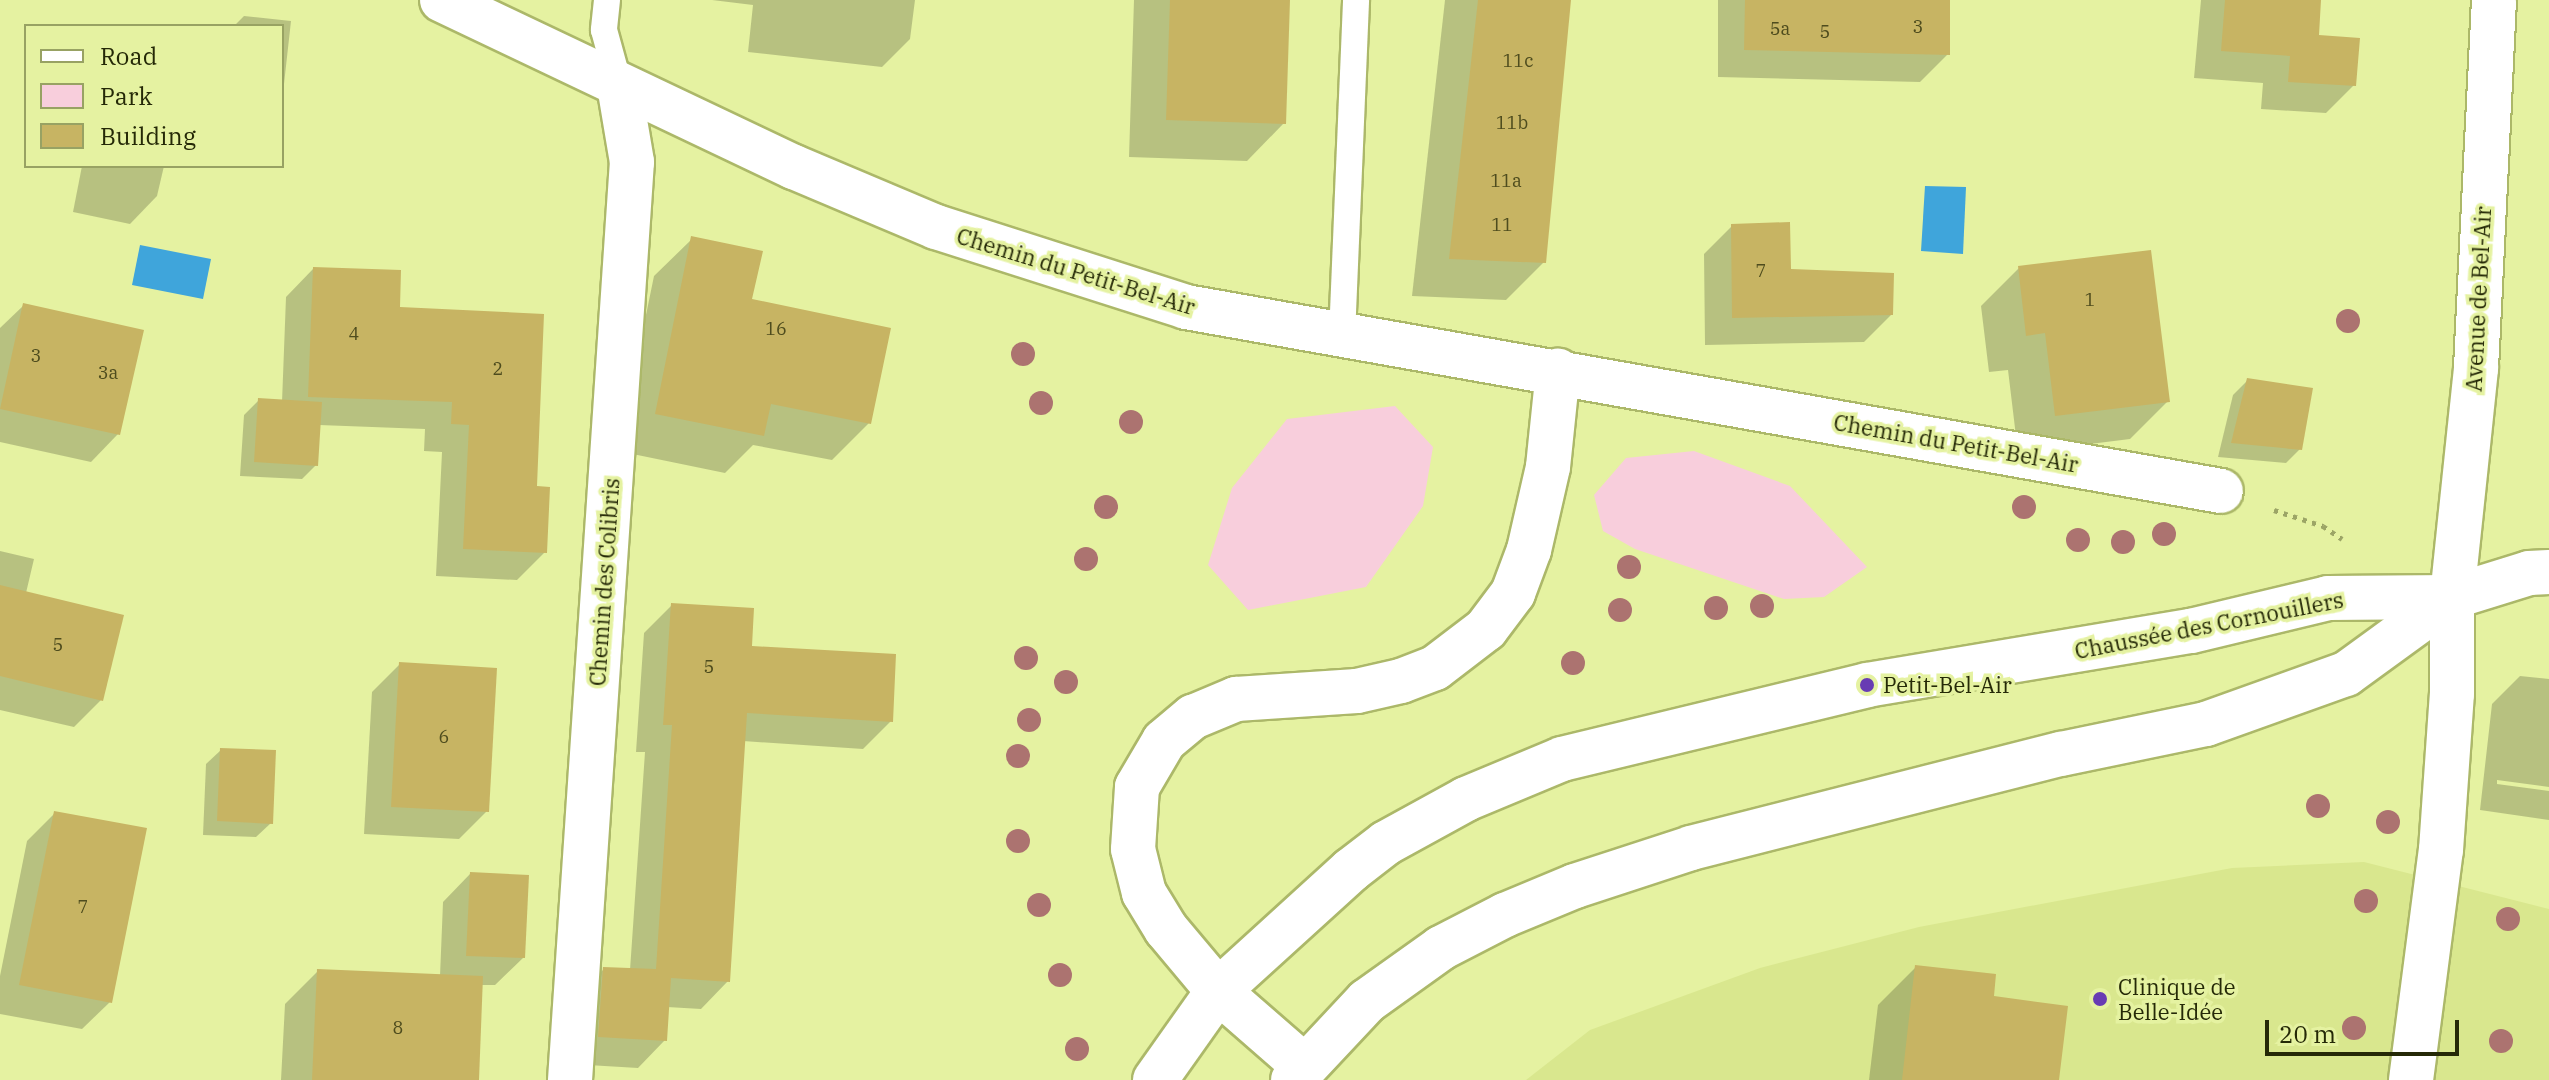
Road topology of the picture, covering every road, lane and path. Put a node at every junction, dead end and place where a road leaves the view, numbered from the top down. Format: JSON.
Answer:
{"nodes":[{"id":1,"x":442,"y":0,"type":"edge"},
{"id":2,"x":607,"y":0,"type":"edge"},
{"id":3,"x":1356,"y":0,"type":"edge"},
{"id":4,"x":2494,"y":0,"type":"edge"},
{"id":5,"x":619,"y":85,"type":"junction"},
{"id":6,"x":1342,"y":336,"type":"junction"},
{"id":7,"x":1558,"y":371,"type":"junction"},
{"id":8,"x":2221,"y":491,"type":"joint"},
{"id":9,"x":2346,"y":542,"type":"dead end"},
{"id":10,"x":2549,"y":572,"type":"edge"},
{"id":11,"x":2452,"y":597,"type":"junction"},
{"id":12,"x":1218,"y":991,"type":"junction"},
{"id":13,"x":1298,"y":1073,"type":"edge"},
{"id":14,"x":570,"y":1080,"type":"edge"},
{"id":15,"x":1155,"y":1080,"type":"edge"},
{"id":16,"x":2411,"y":1080,"type":"edge"}],
"edges":[{"from":1,"to":5,"type":"street","name":"Chemin du Petit-Bel-Air"},
{"from":2,"to":5,"type":"lane"},
{"from":3,"to":6,"type":"lane"},
{"from":4,"to":11,"type":"street","name":"Avenue de Bel-Air"},
{"from":5,"to":6,"type":"street","name":"Chemin du Petit-Bel-Air"},
{"from":5,"to":14,"type":"street","name":"Chemin des Colibris"},
{"from":6,"to":7,"type":"street","name":"Chemin du Petit-Bel-Air"},
{"from":7,"to":8,"type":"street","name":"Chemin du Petit-Bel-Air"},
{"from":7,"to":12,"type":"street"},
{"from":8,"to":9,"type":"path"},
{"from":10,"to":11,"type":"street"},
{"from":11,"to":12,"type":"street","name":"Chaussée des Cornouillers"},
{"from":11,"to":13,"type":"street"},
{"from":11,"to":16,"type":"street","name":"Avenue de Bel-Air"},
{"from":12,"to":13,"type":"street"},
{"from":12,"to":15,"type":"street","name":"Chaussée des Cornouillers"}]}
